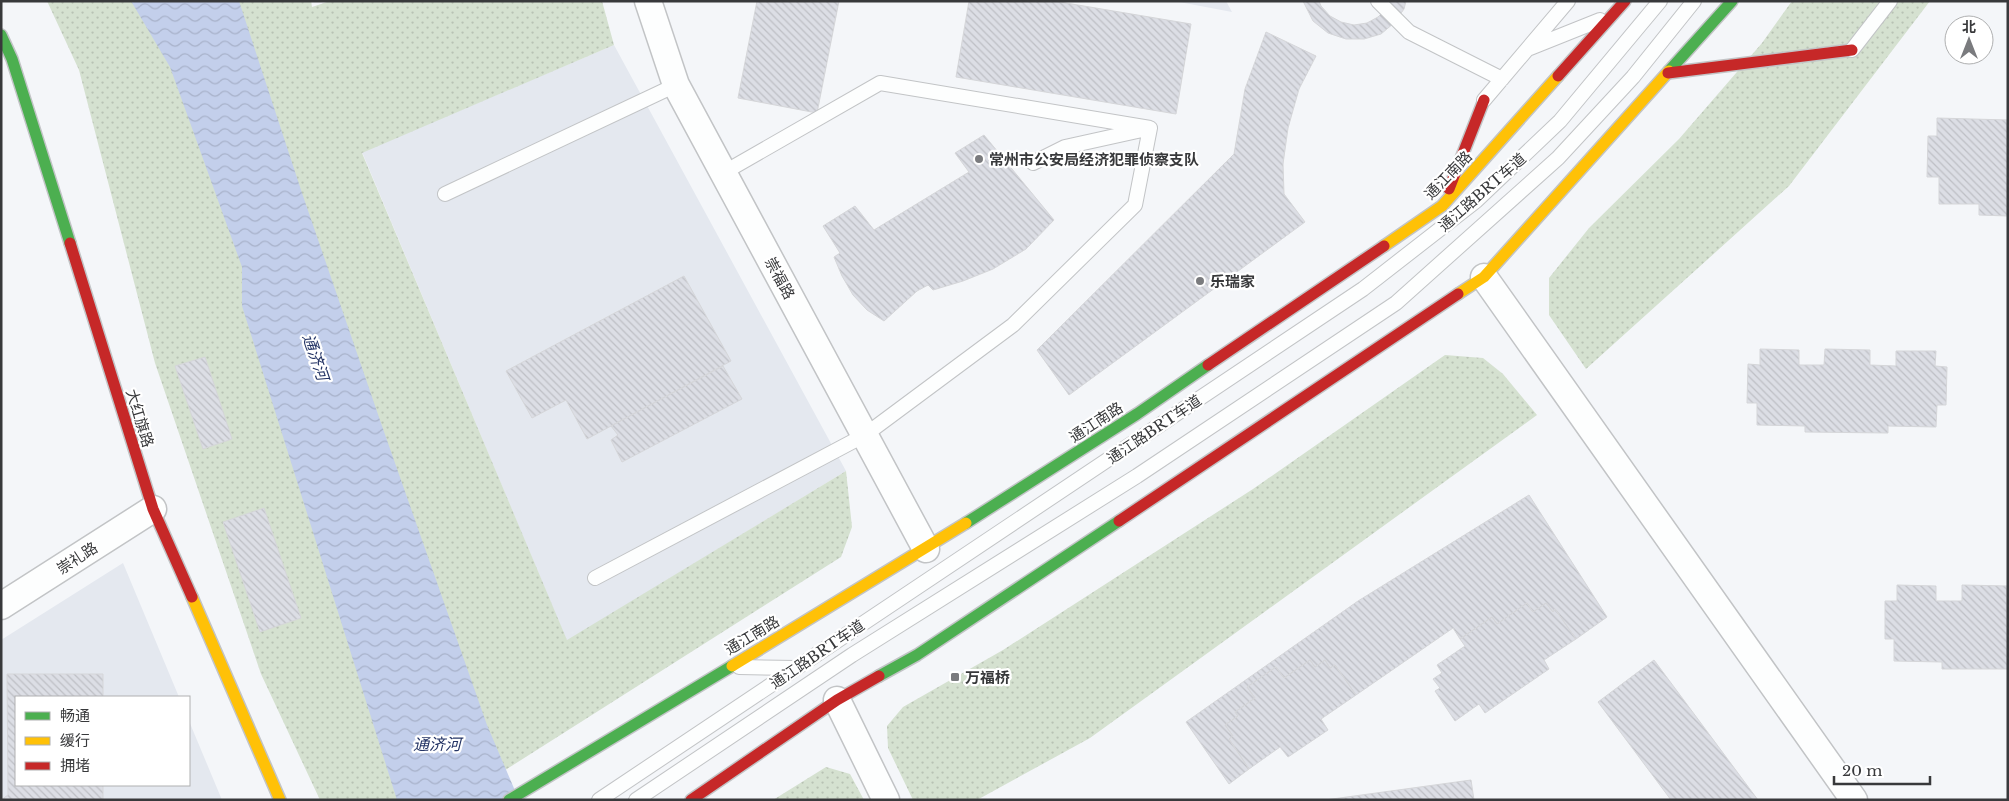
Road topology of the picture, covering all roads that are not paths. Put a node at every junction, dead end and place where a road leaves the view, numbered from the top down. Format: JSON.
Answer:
{"nodes":[{"id":1,"x":648,"y":1,"type":"edge"},
{"id":2,"x":1378,"y":1,"type":"edge"},
{"id":3,"x":1568,"y":1,"type":"edge"},
{"id":4,"x":1625,"y":1,"type":"edge"},
{"id":5,"x":1660,"y":1,"type":"edge"},
{"id":6,"x":1694,"y":1,"type":"edge"},
{"id":7,"x":1732,"y":1,"type":"edge"},
{"id":8,"x":1890,"y":1,"type":"edge"},
{"id":9,"x":1613,"y":15,"type":"junction"},
{"id":10,"x":1,"y":35,"type":"edge"},
{"id":11,"x":1528,"y":49,"type":"junction"},
{"id":12,"x":1852,"y":50,"type":"joint"},
{"id":13,"x":1668,"y":73,"type":"junction"},
{"id":14,"x":1502,"y":79,"type":"junction"},
{"id":15,"x":676,"y":85,"type":"junction"},
{"id":16,"x":1484,"y":100,"type":"joint"},
{"id":17,"x":1150,"y":128,"type":"junction"},
{"id":18,"x":1033,"y":162,"type":"dead end"},
{"id":19,"x":723,"y":173,"type":"junction"},
{"id":20,"x":445,"y":194,"type":"dead end"},
{"id":21,"x":1442,"y":206,"type":"junction"},
{"id":22,"x":1484,"y":277,"type":"junction"},
{"id":23,"x":865,"y":435,"type":"junction"},
{"id":24,"x":153,"y":509,"type":"junction"},
{"id":25,"x":926,"y":549,"type":"junction"},
{"id":26,"x":595,"y":578,"type":"dead end"},
{"id":27,"x":1,"y":606,"type":"edge"},
{"id":28,"x":730,"y":666,"type":"junction"},
{"id":29,"x":796,"y":668,"type":"junction"},
{"id":30,"x":838,"y":700,"type":"junction"},
{"id":31,"x":280,"y":800,"type":"edge"},
{"id":32,"x":509,"y":800,"type":"edge"},
{"id":33,"x":599,"y":800,"type":"edge"},
{"id":34,"x":636,"y":800,"type":"edge"},
{"id":35,"x":691,"y":800,"type":"edge"},
{"id":36,"x":886,"y":800,"type":"edge"},
{"id":37,"x":1854,"y":800,"type":"edge"}],
"edges":[{"from":1,"to":15,"type":"street","name":"崇福路"},
{"from":2,"to":14,"type":"lane"},
{"from":3,"to":11,"type":"lane"},
{"from":4,"to":9,"type":"main road","name":"通江南路"},
{"from":5,"to":29,"type":"lane","name":"通江路BRT车道"},
{"from":6,"to":34,"type":"lane","name":"通江路BRT车道"},
{"from":7,"to":13,"type":"main road"},
{"from":8,"to":12,"type":"lane"},
{"from":9,"to":11,"type":"lane"},
{"from":9,"to":21,"type":"main road","name":"通江南路"},
{"from":10,"to":24,"type":"main road","name":"大红旗路"},
{"from":11,"to":14,"type":"lane"},
{"from":12,"to":13,"type":"main road"},
{"from":13,"to":22,"type":"main road"},
{"from":14,"to":16,"type":"lane"},
{"from":15,"to":19,"type":"street","name":"崇福路"},
{"from":15,"to":20,"type":"lane"},
{"from":16,"to":21,"type":"main road"},
{"from":17,"to":18,"type":"lane"},
{"from":17,"to":19,"type":"lane"},
{"from":17,"to":23,"type":"lane"},
{"from":19,"to":23,"type":"street","name":"崇福路"},
{"from":21,"to":25,"type":"main road","name":"通江南路"},
{"from":22,"to":30,"type":"main road"},
{"from":22,"to":37,"type":"street"},
{"from":23,"to":25,"type":"street","name":"崇福路"},
{"from":23,"to":26,"type":"lane"},
{"from":24,"to":27,"type":"street","name":"崇礼路"},
{"from":24,"to":31,"type":"main road","name":"大红旗路"},
{"from":25,"to":28,"type":"main road","name":"通江南路"},
{"from":28,"to":29,"type":"lane"},
{"from":28,"to":32,"type":"main road","name":"通江南路"},
{"from":29,"to":33,"type":"lane","name":"通江路BRT车道"},
{"from":30,"to":35,"type":"main road"},
{"from":30,"to":36,"type":"street"}]}
